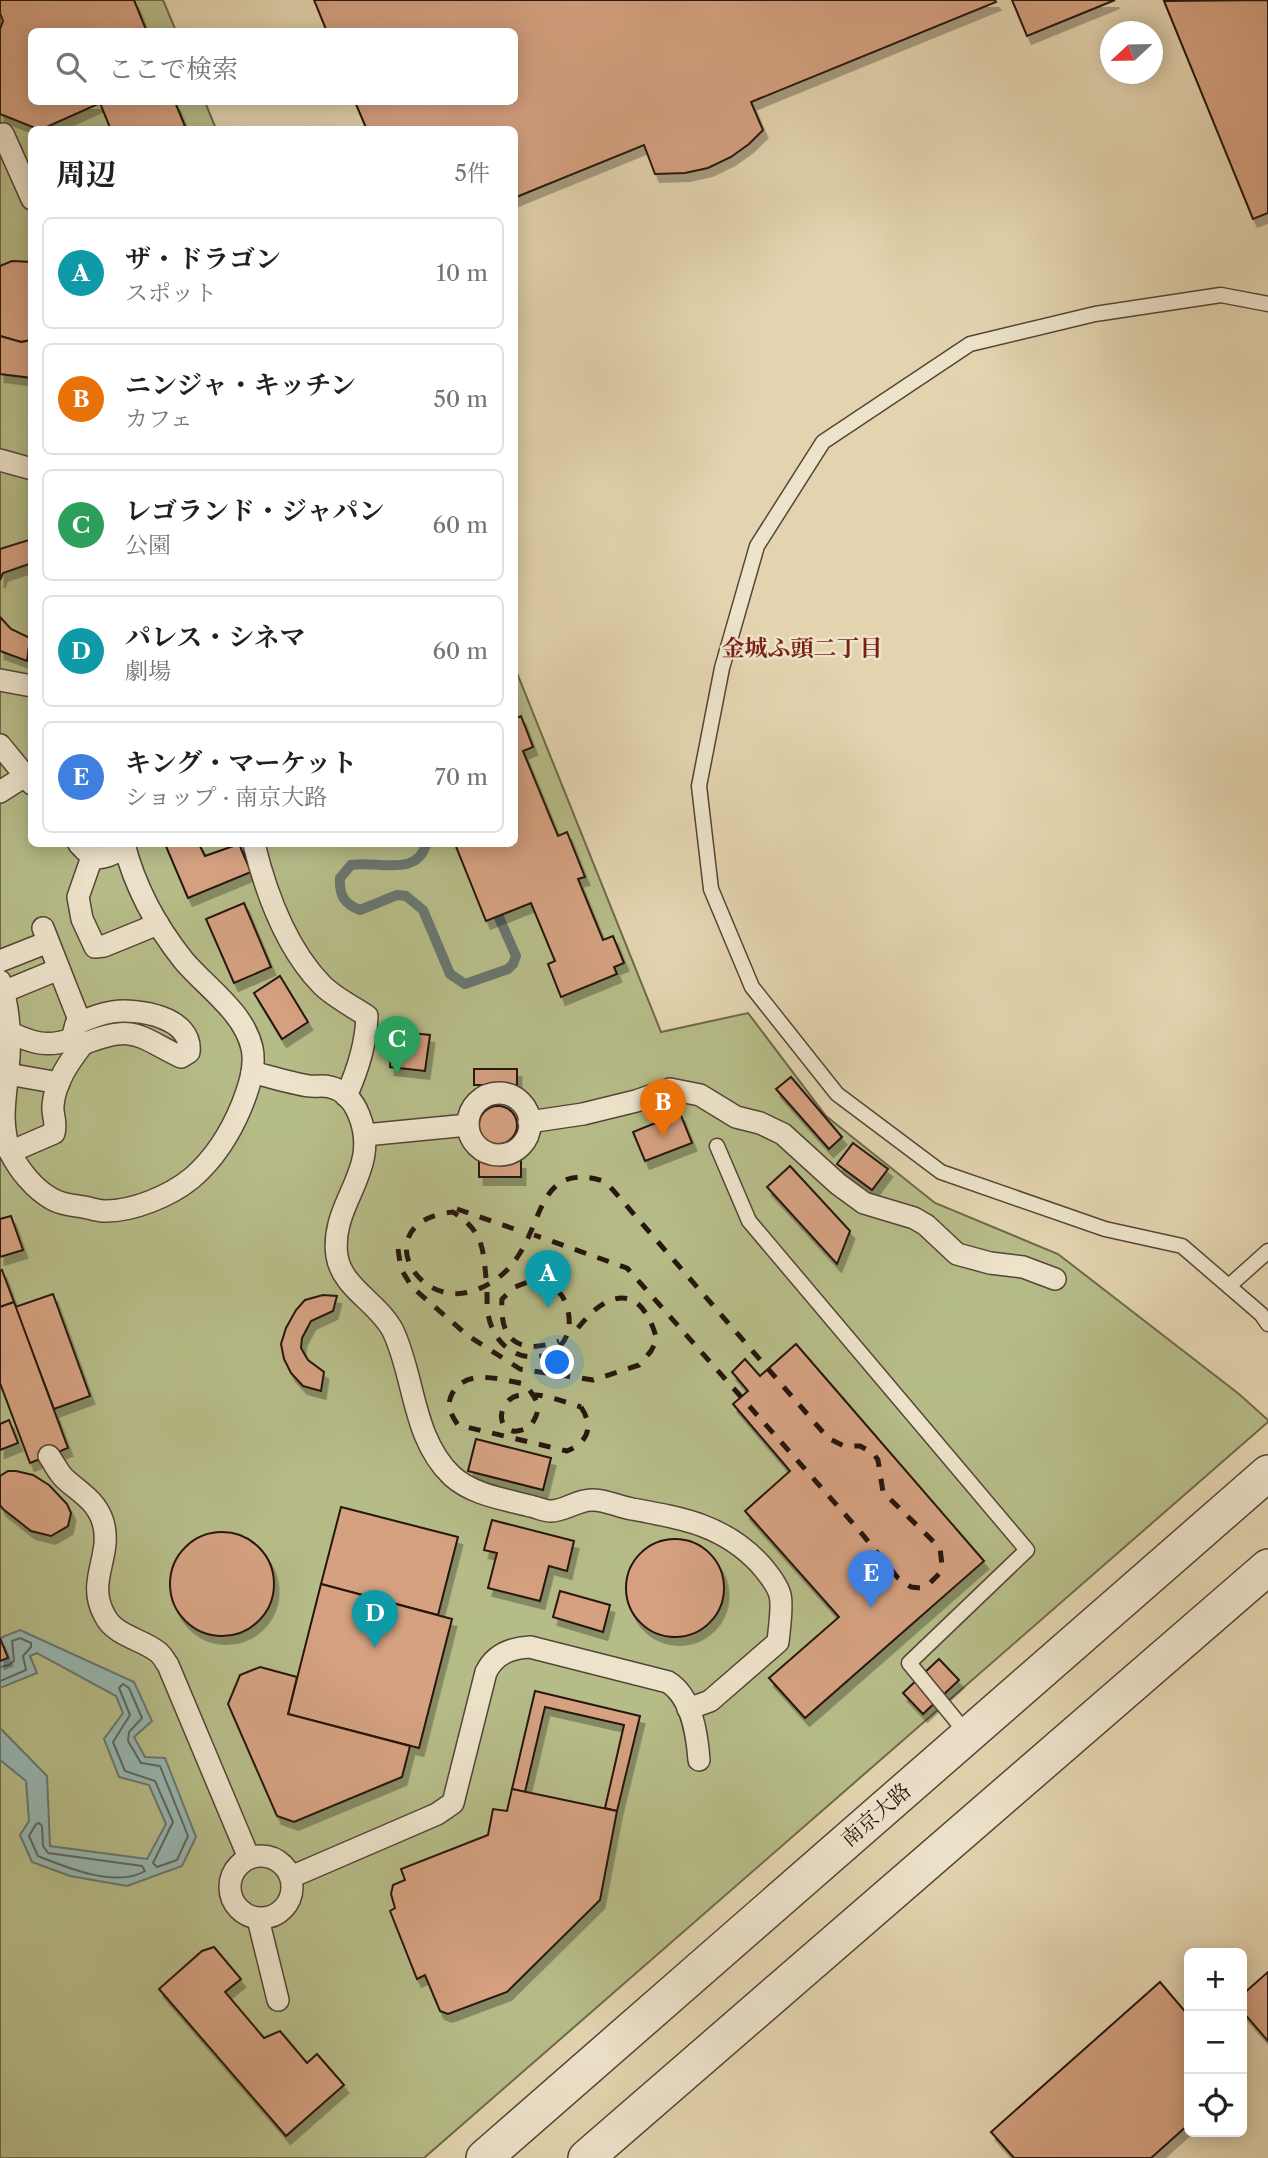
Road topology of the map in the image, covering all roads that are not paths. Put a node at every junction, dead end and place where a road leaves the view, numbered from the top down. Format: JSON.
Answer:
{"nodes":[{"id":1,"x":0,"y":141,"type":"edge"},
{"id":2,"x":28,"y":191,"type":"edge"},
{"id":3,"x":1268,"y":304,"type":"edge"},
{"id":4,"x":0,"y":460,"type":"edge"},
{"id":5,"x":28,"y":467,"type":"edge"},
{"id":6,"x":0,"y":680,"type":"edge"},
{"id":7,"x":28,"y":685,"type":"edge"},
{"id":8,"x":0,"y":745,"type":"edge"},
{"id":9,"x":28,"y":780,"type":"edge"},
{"id":10,"x":0,"y":792,"type":"edge"},
{"id":11,"x":123,"y":847,"type":"edge"},
{"id":12,"x":125,"y":847,"type":"edge"},
{"id":13,"x":255,"y":847,"type":"edge"},
{"id":14,"x":85,"y":850,"type":"edge"},
{"id":15,"x":158,"y":924,"type":"junction"},
{"id":16,"x":0,"y":961,"type":"edge"},
{"id":17,"x":59,"y":969,"type":"junction"},
{"id":18,"x":2,"y":986,"type":"edge"},
{"id":19,"x":9,"y":1032,"type":"junction"},
{"id":20,"x":78,"y":1035,"type":"junction"},
{"id":21,"x":252,"y":1072,"type":"junction"},
{"id":22,"x":8,"y":1074,"type":"junction"},
{"id":23,"x":59,"y":1083,"type":"junction"},
{"id":24,"x":346,"y":1096,"type":"junction"},
{"id":25,"x":529,"y":1122,"type":"junction"},
{"id":26,"x":468,"y":1125,"type":"junction"},
{"id":27,"x":0,"y":1129,"type":"edge"},
{"id":28,"x":365,"y":1135,"type":"junction"},
{"id":29,"x":717,"y":1146,"type":"dead end"},
{"id":30,"x":10,"y":1152,"type":"junction"},
{"id":31,"x":1268,"y":1251,"type":"edge"},
{"id":32,"x":1055,"y":1279,"type":"dead end"},
{"id":33,"x":1229,"y":1286,"type":"junction"},
{"id":34,"x":1268,"y":1324,"type":"edge"},
{"id":35,"x":49,"y":1456,"type":"dead end"},
{"id":36,"x":1268,"y":1474,"type":"edge"},
{"id":37,"x":1268,"y":1567,"type":"edge"},
{"id":38,"x":688,"y":1709,"type":"junction"},
{"id":39,"x":968,"y":1735,"type":"junction"},
{"id":40,"x":699,"y":1760,"type":"dead end"},
{"id":41,"x":249,"y":1858,"type":"junction"},
{"id":42,"x":291,"y":1877,"type":"junction"},
{"id":43,"x":258,"y":1919,"type":"junction"},
{"id":44,"x":278,"y":2000,"type":"dead end"},
{"id":45,"x":602,"y":2153,"type":"edge"},
{"id":46,"x":484,"y":2158,"type":"edge"}],
"edges":[{"from":1,"to":2,"type":"street"},
{"from":3,"to":33,"type":"lane"},
{"from":4,"to":5,"type":"street"},
{"from":6,"to":7,"type":"street"},
{"from":8,"to":9,"type":"street"},
{"from":9,"to":10,"type":"street"},
{"from":11,"to":14,"type":"street"},
{"from":12,"to":15,"type":"street"},
{"from":13,"to":24,"type":"street"},
{"from":14,"to":15,"type":"street"},
{"from":15,"to":21,"type":"street"},
{"from":16,"to":17,"type":"street"},
{"from":17,"to":18,"type":"street"},
{"from":17,"to":20,"type":"street"},
{"from":18,"to":19,"type":"street"},
{"from":19,"to":20,"type":"street"},
{"from":19,"to":22,"type":"street"},
{"from":20,"to":23,"type":"street"},
{"from":21,"to":24,"type":"street"},
{"from":21,"to":30,"type":"street"},
{"from":22,"to":23,"type":"street"},
{"from":22,"to":27,"type":"street"},
{"from":23,"to":30,"type":"street"},
{"from":24,"to":28,"type":"street"},
{"from":25,"to":26,"type":"street"},
{"from":25,"to":26,"type":"street"},
{"from":25,"to":32,"type":"street"},
{"from":26,"to":28,"type":"street"},
{"from":27,"to":30,"type":"street"},
{"from":28,"to":38,"type":"street"},
{"from":29,"to":39,"type":"lane"},
{"from":31,"to":33,"type":"lane"},
{"from":33,"to":34,"type":"lane"},
{"from":35,"to":41,"type":"street"},
{"from":36,"to":39,"type":"street","name":"南京大路"},
{"from":37,"to":45,"type":"street"},
{"from":38,"to":40,"type":"street"},
{"from":38,"to":42,"type":"street"},
{"from":39,"to":46,"type":"street","name":"南京大路"},
{"from":41,"to":42,"type":"street"},
{"from":41,"to":43,"type":"street"},
{"from":42,"to":43,"type":"street"},
{"from":43,"to":44,"type":"street"}]}
